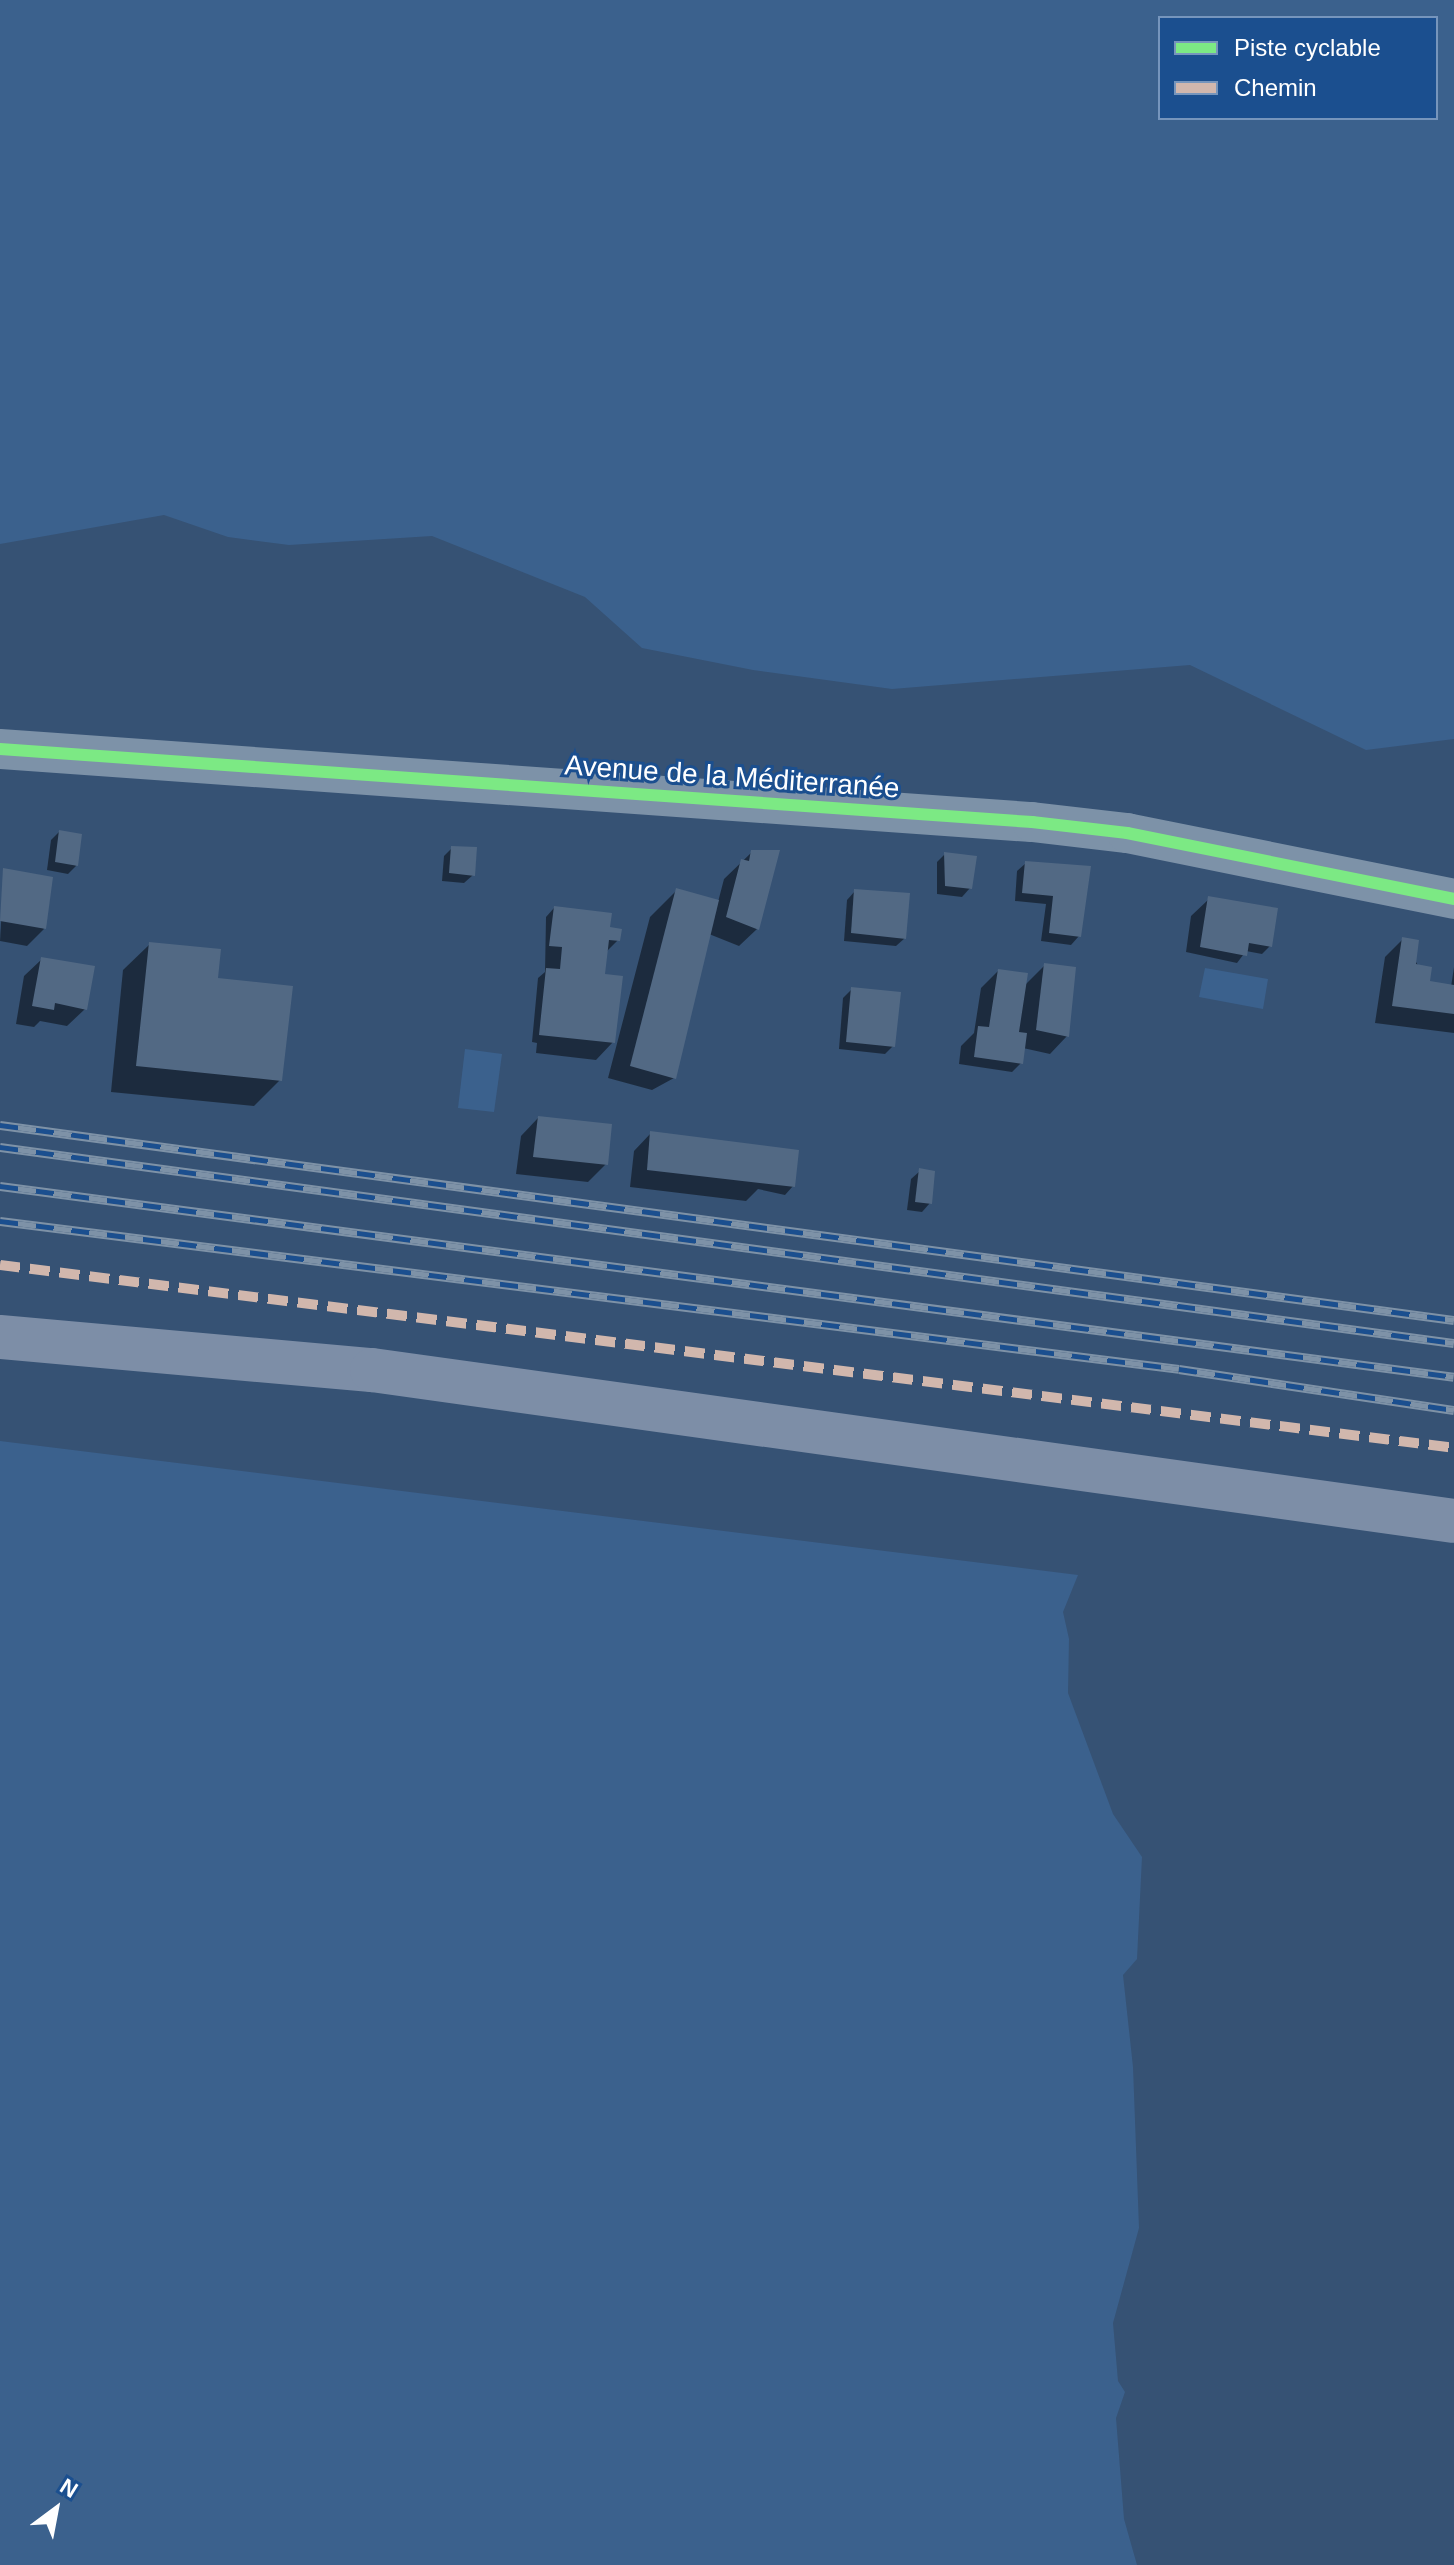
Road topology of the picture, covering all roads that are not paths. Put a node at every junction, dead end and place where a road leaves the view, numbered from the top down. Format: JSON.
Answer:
{"nodes":[{"id":1,"x":0,"y":749,"type":"edge"},
{"id":2,"x":1454,"y":899,"type":"edge"},
{"id":3,"x":0,"y":1337,"type":"edge"},
{"id":4,"x":1454,"y":1521,"type":"edge"}],
"edges":[{"from":1,"to":2,"type":"street","name":"Avenue de la Méditerranée"},
{"from":3,"to":4,"type":"main road"}]}
